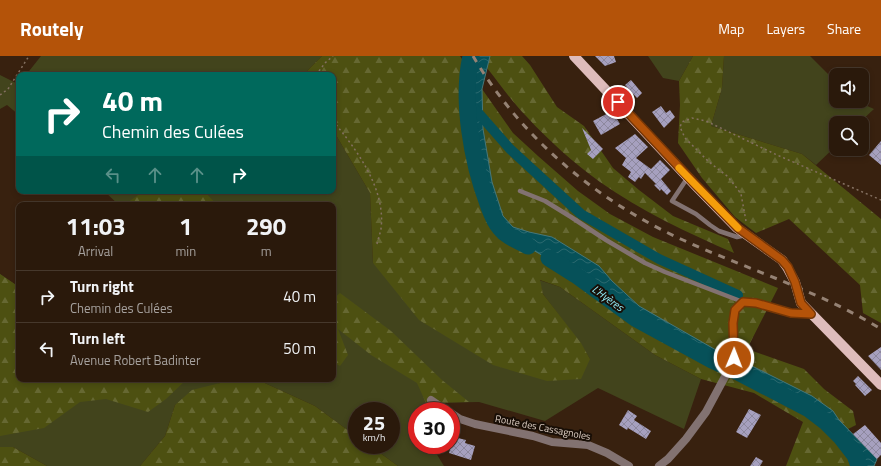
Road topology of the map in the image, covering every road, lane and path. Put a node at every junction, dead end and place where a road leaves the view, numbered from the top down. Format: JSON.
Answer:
{"nodes":[{"id":1,"x":29,"y":56,"type":"edge"},
{"id":2,"x":333,"y":56,"type":"edge"},
{"id":3,"x":574,"y":56,"type":"edge"},
{"id":4,"x":19,"y":72,"type":"edge"},
{"id":5,"x":318,"y":72,"type":"edge"},
{"id":6,"x":16,"y":76,"type":"edge"},
{"id":7,"x":0,"y":95,"type":"edge"},
{"id":8,"x":336,"y":125,"type":"edge"},
{"id":9,"x":688,"y":177,"type":"junction"},
{"id":10,"x":520,"y":191,"type":"dead end"},
{"id":11,"x":881,"y":200,"type":"edge"},
{"id":12,"x":747,"y":234,"type":"junction"},
{"id":13,"x":376,"y":244,"type":"dead end"},
{"id":14,"x":743,"y":302,"type":"junction"},
{"id":15,"x":811,"y":314,"type":"junction"},
{"id":16,"x":881,"y":385,"type":"edge"},
{"id":17,"x":431,"y":400,"type":"dead end"},
{"id":18,"x":434,"y":402,"type":"edge"},
{"id":19,"x":460,"y":419,"type":"edge"},
{"id":20,"x":629,"y":466,"type":"edge"},
{"id":21,"x":659,"y":466,"type":"edge"}],
"edges":[{"from":1,"to":4,"type":"path"},
{"from":2,"to":5,"type":"path"},
{"from":3,"to":9,"type":"main road"},
{"from":6,"to":7,"type":"path"},
{"from":8,"to":13,"type":"path"},
{"from":9,"to":12,"type":"main road"},
{"from":9,"to":12,"type":"lane"},
{"from":10,"to":14,"type":"lane"},
{"from":11,"to":12,"type":"path"},
{"from":12,"to":15,"type":"main road"},
{"from":14,"to":15,"type":"street"},
{"from":14,"to":21,"type":"street"},
{"from":15,"to":16,"type":"main road"},
{"from":17,"to":18,"type":"street"},
{"from":19,"to":20,"type":"street","name":"Route des Cassagnoles"}]}
